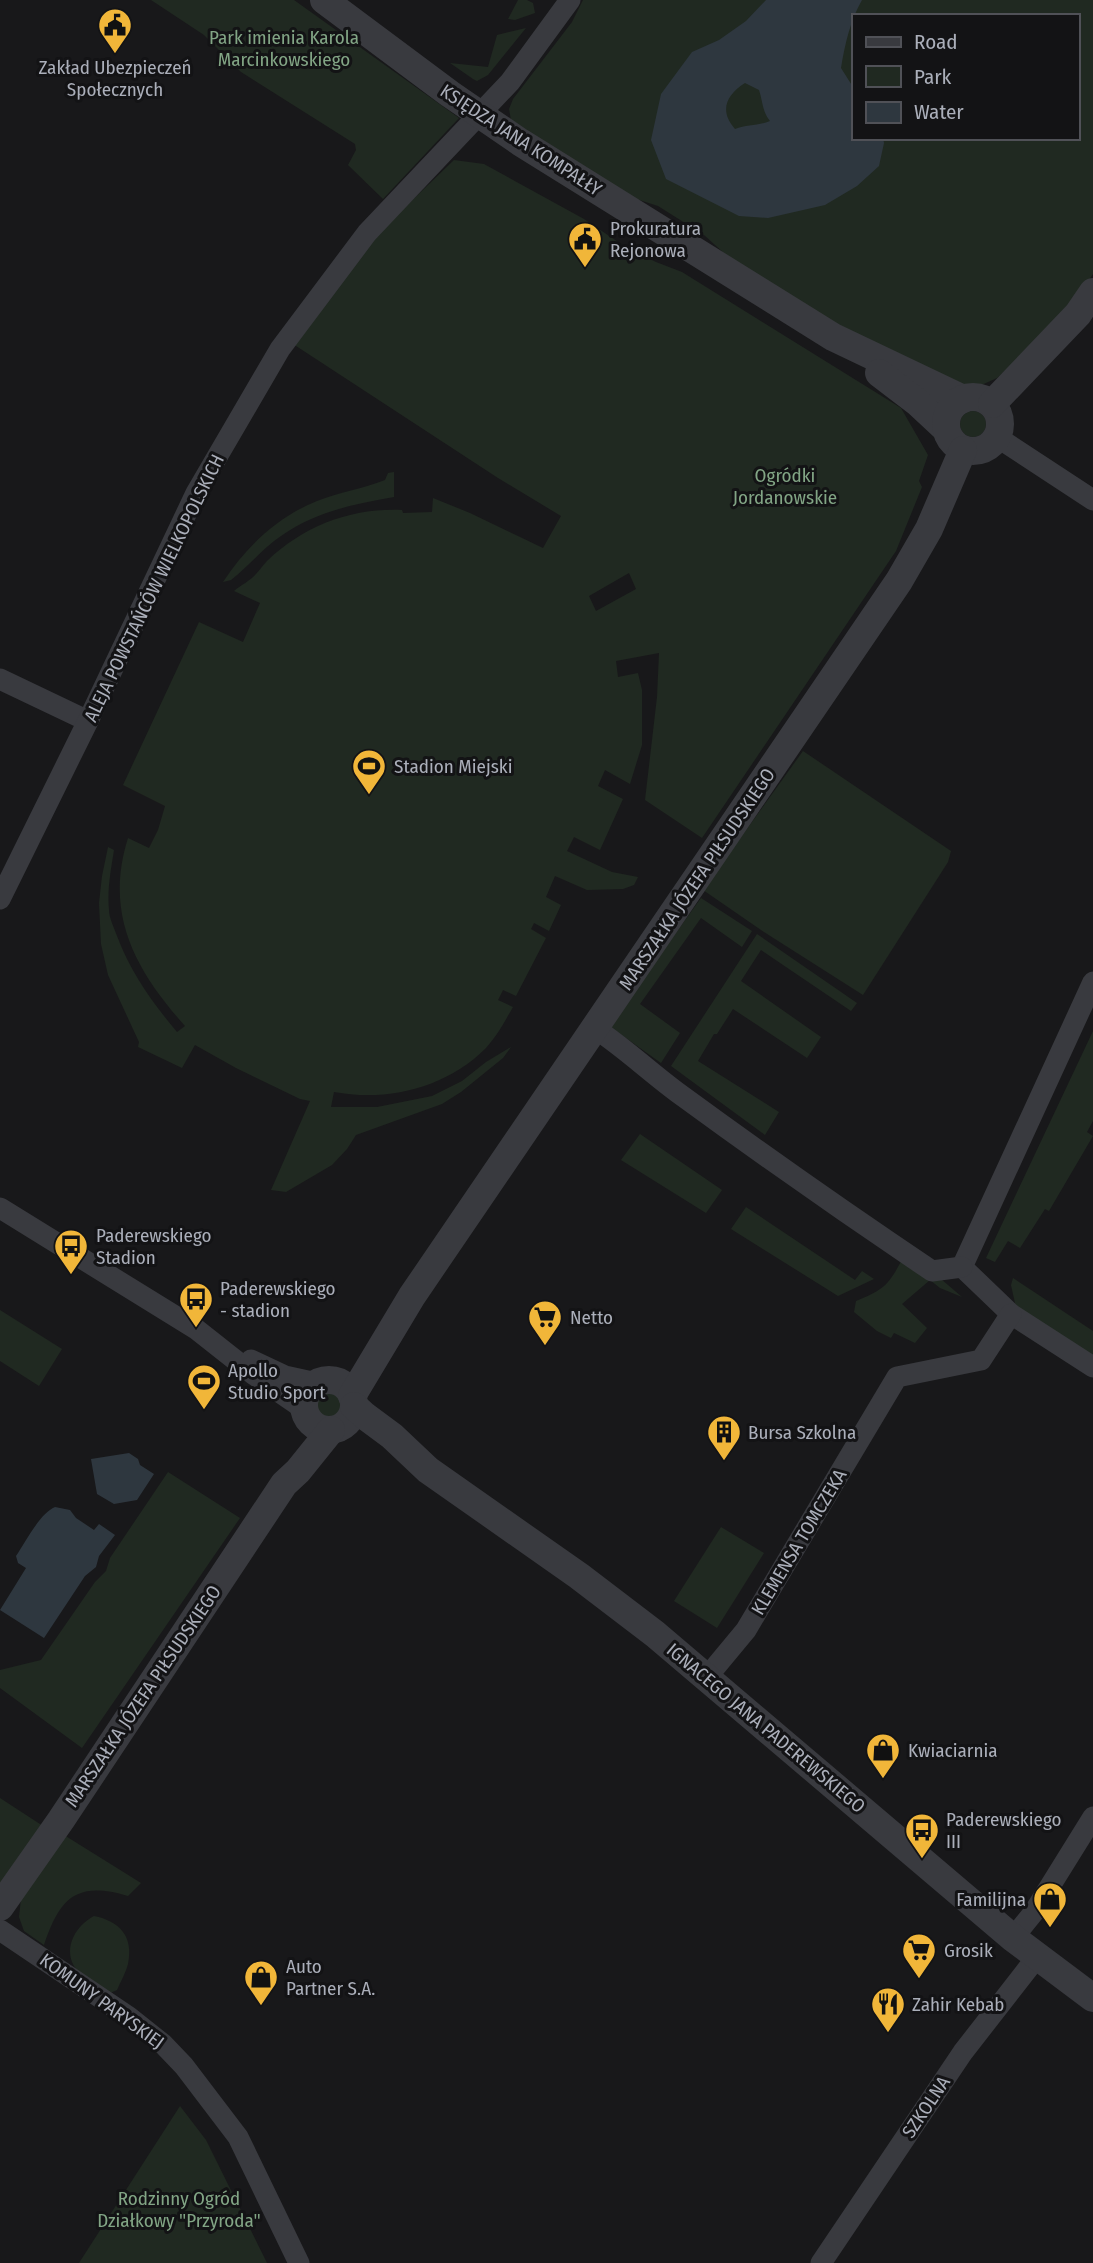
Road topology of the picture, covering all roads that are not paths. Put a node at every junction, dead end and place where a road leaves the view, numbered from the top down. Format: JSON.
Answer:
{"nodes":[{"id":1,"x":324,"y":0,"type":"edge"},
{"id":2,"x":570,"y":0,"type":"edge"},
{"id":3,"x":480,"y":114,"type":"junction"},
{"id":4,"x":1093,"y":292,"type":"edge"},
{"id":5,"x":833,"y":337,"type":"junction"},
{"id":6,"x":962,"y":399,"type":"junction"},
{"id":7,"x":992,"y":404,"type":"junction"},
{"id":8,"x":997,"y":437,"type":"junction"},
{"id":9,"x":955,"y":439,"type":"junction"},
{"id":10,"x":1093,"y":500,"type":"edge"},
{"id":11,"x":0,"y":679,"type":"edge"},
{"id":12,"x":88,"y":721,"type":"junction"},
{"id":13,"x":0,"y":899,"type":"edge"},
{"id":14,"x":1093,"y":982,"type":"edge"},
{"id":15,"x":596,"y":1028,"type":"junction"},
{"id":16,"x":0,"y":1208,"type":"edge"},
{"id":17,"x":962,"y":1267,"type":"junction"},
{"id":18,"x":412,"y":1296,"type":"junction"},
{"id":19,"x":1011,"y":1314,"type":"junction"},
{"id":20,"x":214,"y":1342,"type":"junction"},
{"id":21,"x":1093,"y":1367,"type":"edge"},
{"id":22,"x":322,"y":1381,"type":"junction"},
{"id":23,"x":305,"y":1412,"type":"junction"},
{"id":24,"x":344,"y":1415,"type":"junction"},
{"id":25,"x":284,"y":1484,"type":"junction"},
{"id":26,"x":707,"y":1677,"type":"junction"},
{"id":27,"x":1093,"y":1817,"type":"edge"},
{"id":28,"x":0,"y":1907,"type":"edge"},
{"id":29,"x":0,"y":1930,"type":"edge"},
{"id":30,"x":1013,"y":1938,"type":"junction"},
{"id":31,"x":1037,"y":1956,"type":"junction"},
{"id":32,"x":1093,"y":1998,"type":"edge"},
{"id":33,"x":299,"y":2263,"type":"edge"},
{"id":34,"x":821,"y":2263,"type":"edge"}],
"edges":[{"from":1,"to":3,"type":"street","name":"KSIĘDZA JANA KOMPAŁŁY"},
{"from":2,"to":3,"type":"street","name":"ALEJA POWSTAŃCÓW WIELKOPOLSKICH"},
{"from":3,"to":5,"type":"street","name":"KSIĘDZA JANA KOMPAŁŁY"},
{"from":3,"to":12,"type":"street","name":"ALEJA POWSTAŃCÓW WIELKOPOLSKICH"},
{"from":4,"to":7,"type":"street"},
{"from":5,"to":6,"type":"street","name":"KSIĘDZA JANA KOMPAŁŁY"},
{"from":5,"to":9,"type":"street","name":"KSIĘDZA JANA KOMPAŁŁY"},
{"from":6,"to":7,"type":"street"},
{"from":6,"to":9,"type":"street"},
{"from":7,"to":8,"type":"street"},
{"from":8,"to":9,"type":"street"},
{"from":8,"to":10,"type":"street"},
{"from":9,"to":15,"type":"street","name":"MARSZAŁKA JÓZEFA PIŁSUDSKIEGO"},
{"from":11,"to":12,"type":"street"},
{"from":12,"to":13,"type":"street","name":"ALEJA POWSTAŃCÓW WIELKOPOLSKICH"},
{"from":14,"to":17,"type":"street"},
{"from":15,"to":17,"type":"street"},
{"from":15,"to":18,"type":"street","name":"MARSZAŁKA JÓZEFA PIŁSUDSKIEGO"},
{"from":16,"to":20,"type":"street"},
{"from":17,"to":19,"type":"street"},
{"from":18,"to":22,"type":"street","name":"MARSZAŁKA JÓZEFA PIŁSUDSKIEGO"},
{"from":18,"to":24,"type":"street","name":"MARSZAŁKA JÓZEFA PIŁSUDSKIEGO"},
{"from":19,"to":21,"type":"street"},
{"from":19,"to":26,"type":"street","name":"KLEMENSA TOMCZEKA"},
{"from":20,"to":22,"type":"street"},
{"from":20,"to":23,"type":"street"},
{"from":22,"to":23,"type":"street"},
{"from":22,"to":24,"type":"street"},
{"from":23,"to":24,"type":"street"},
{"from":23,"to":25,"type":"street"},
{"from":24,"to":25,"type":"street","name":"MARSZAŁKA JÓZEFA PIŁSUDSKIEGO"},
{"from":24,"to":26,"type":"street","name":"IGNACEGO JANA PADEREWSKIEGO"},
{"from":25,"to":28,"type":"street","name":"MARSZAŁKA JÓZEFA PIŁSUDSKIEGO"},
{"from":26,"to":30,"type":"street","name":"IGNACEGO JANA PADEREWSKIEGO"},
{"from":27,"to":30,"type":"street"},
{"from":29,"to":33,"type":"street","name":"KOMUNY PARYSKIEJ"},
{"from":30,"to":31,"type":"street","name":"IGNACEGO JANA PADEREWSKIEGO"},
{"from":31,"to":32,"type":"street","name":"IGNACEGO JANA PADEREWSKIEGO"},
{"from":31,"to":34,"type":"street","name":"SZKOLNA"}]}
